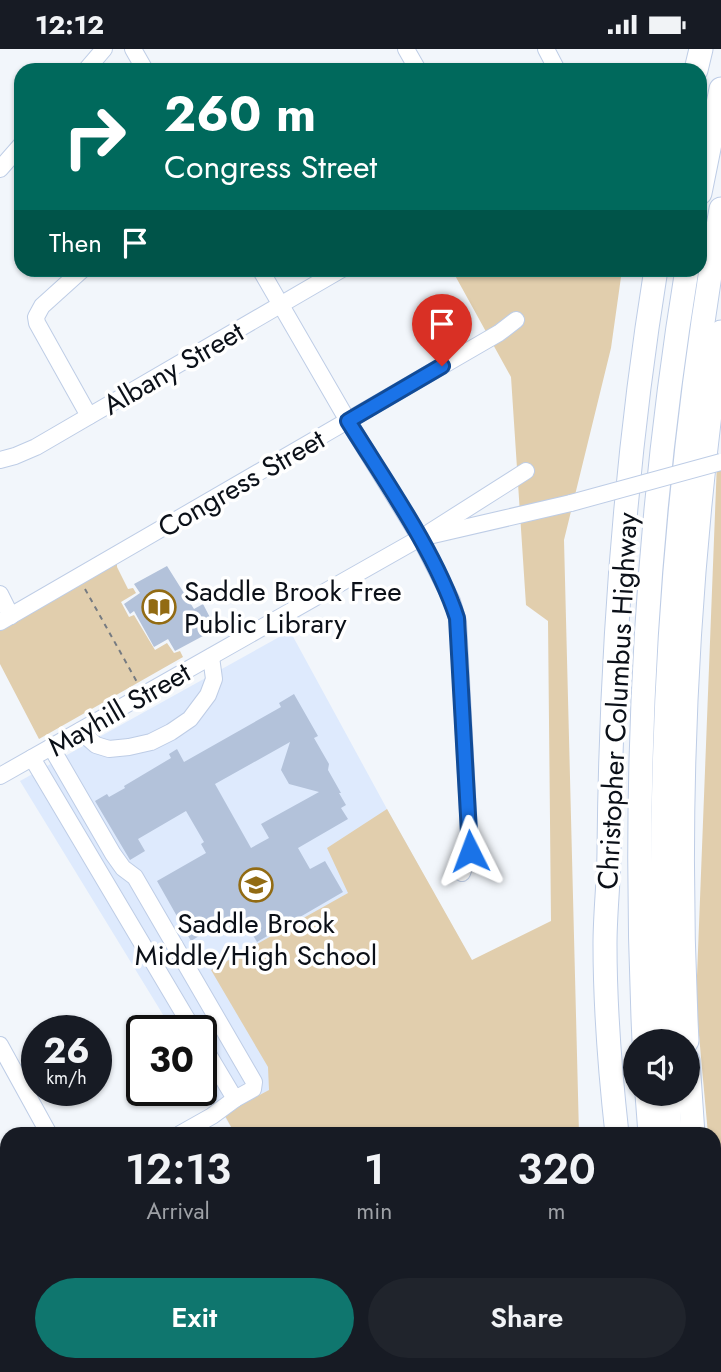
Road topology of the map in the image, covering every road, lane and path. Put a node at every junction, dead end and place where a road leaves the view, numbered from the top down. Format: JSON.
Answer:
{"nodes":[{"id":1,"x":104,"y":49,"type":"edge"},
{"id":2,"x":92,"y":63,"type":"edge"},
{"id":3,"x":721,"y":89,"type":"edge"},
{"id":4,"x":14,"y":153,"type":"edge"},
{"id":5,"x":707,"y":158,"type":"edge"},
{"id":6,"x":0,"y":169,"type":"edge"},
{"id":7,"x":721,"y":209,"type":"edge"},
{"id":8,"x":74,"y":277,"type":"edge"},
{"id":9,"x":265,"y":277,"type":"edge"},
{"id":10,"x":328,"y":277,"type":"edge"},
{"id":11,"x":655,"y":277,"type":"edge"},
{"id":12,"x":686,"y":277,"type":"edge"},
{"id":13,"x":281,"y":305,"type":"junction"},
{"id":14,"x":516,"y":320,"type":"dead end"},
{"id":15,"x":721,"y":332,"type":"edge"},
{"id":16,"x":718,"y":365,"type":"edge"},
{"id":17,"x":89,"y":417,"type":"junction"},
{"id":18,"x":348,"y":421,"type":"junction"},
{"id":19,"x":0,"y":460,"type":"edge"},
{"id":20,"x":721,"y":462,"type":"edge"},
{"id":21,"x":526,"y":471,"type":"dead end"},
{"id":22,"x":420,"y":538,"type":"junction"},
{"id":23,"x":81,"y":583,"type":"dead end"},
{"id":24,"x":0,"y":594,"type":"edge"},
{"id":25,"x":6,"y":619,"type":"edge"},
{"id":26,"x":211,"y":657,"type":"junction"},
{"id":27,"x":138,"y":683,"type":"dead end"},
{"id":28,"x":80,"y":731,"type":"junction"},
{"id":29,"x":51,"y":747,"type":"junction"},
{"id":30,"x":32,"y":758,"type":"junction"},
{"id":31,"x":0,"y":776,"type":"edge"},
{"id":32,"x":462,"y":873,"type":"dead end"},
{"id":33,"x":185,"y":1015,"type":"edge"},
{"id":34,"x":644,"y":1029,"type":"edge"},
{"id":35,"x":665,"y":1029,"type":"edge"},
{"id":36,"x":686,"y":1029,"type":"edge"},
{"id":37,"x":0,"y":1045,"type":"edge"},
{"id":38,"x":217,"y":1069,"type":"edge"},
{"id":39,"x":235,"y":1099,"type":"junction"},
{"id":40,"x":648,"y":1106,"type":"edge"},
{"id":41,"x":669,"y":1106,"type":"edge"},
{"id":42,"x":691,"y":1106,"type":"edge"},
{"id":43,"x":614,"y":1109,"type":"junction"},
{"id":44,"x":45,"y":1127,"type":"edge"},
{"id":45,"x":192,"y":1127,"type":"edge"},
{"id":46,"x":612,"y":1127,"type":"edge"},
{"id":47,"x":616,"y":1127,"type":"edge"},
{"id":48,"x":649,"y":1127,"type":"edge"},
{"id":49,"x":670,"y":1127,"type":"edge"},
{"id":50,"x":693,"y":1127,"type":"edge"}],
"edges":[{"from":1,"to":2,"type":"street"},
{"from":3,"to":5,"type":"highway"},
{"from":4,"to":6,"type":"street"},
{"from":7,"to":35,"type":"highway","name":"Christopher Columbus Highway"},
{"from":8,"to":17,"type":"street"},
{"from":9,"to":13,"type":"street"},
{"from":10,"to":13,"type":"street","name":"Albany Street"},
{"from":11,"to":43,"type":"highway","name":"Christopher Columbus Highway"},
{"from":12,"to":34,"type":"highway","name":"Christopher Columbus Highway"},
{"from":13,"to":17,"type":"street","name":"Albany Street"},
{"from":13,"to":18,"type":"street"},
{"from":14,"to":18,"type":"street","name":"Congress Street"},
{"from":15,"to":16,"type":"highway"},
{"from":16,"to":36,"type":"highway"},
{"from":17,"to":19,"type":"street","name":"Albany Street"},
{"from":18,"to":22,"type":"street"},
{"from":18,"to":25,"type":"street","name":"Congress Street"},
{"from":20,"to":22,"type":"street","name":"Mayhill Street","bridge":true},
{"from":21,"to":22,"type":"street","name":"Mayhill Street"},
{"from":22,"to":26,"type":"street","name":"Mayhill Street"},
{"from":22,"to":32,"type":"street"},
{"from":23,"to":27,"type":"path"},
{"from":24,"to":25,"type":"street"},
{"from":26,"to":28,"type":"street","name":"Mayhill Street"},
{"from":26,"to":28,"type":"street"},
{"from":28,"to":29,"type":"street","name":"Mayhill Street"},
{"from":29,"to":30,"type":"street","name":"Mayhill Street"},
{"from":29,"to":39,"type":"street"},
{"from":30,"to":31,"type":"street","name":"Mayhill Street"},
{"from":30,"to":33,"type":"street"},
{"from":37,"to":44,"type":"street"},
{"from":38,"to":39,"type":"street"},
{"from":39,"to":45,"type":"street"},
{"from":40,"to":48,"type":"highway"},
{"from":41,"to":49,"type":"highway"},
{"from":42,"to":50,"type":"highway"},
{"from":43,"to":46,"type":"highway"},
{"from":43,"to":47,"type":"highway","name":"Christopher Columbus Highway"}]}
